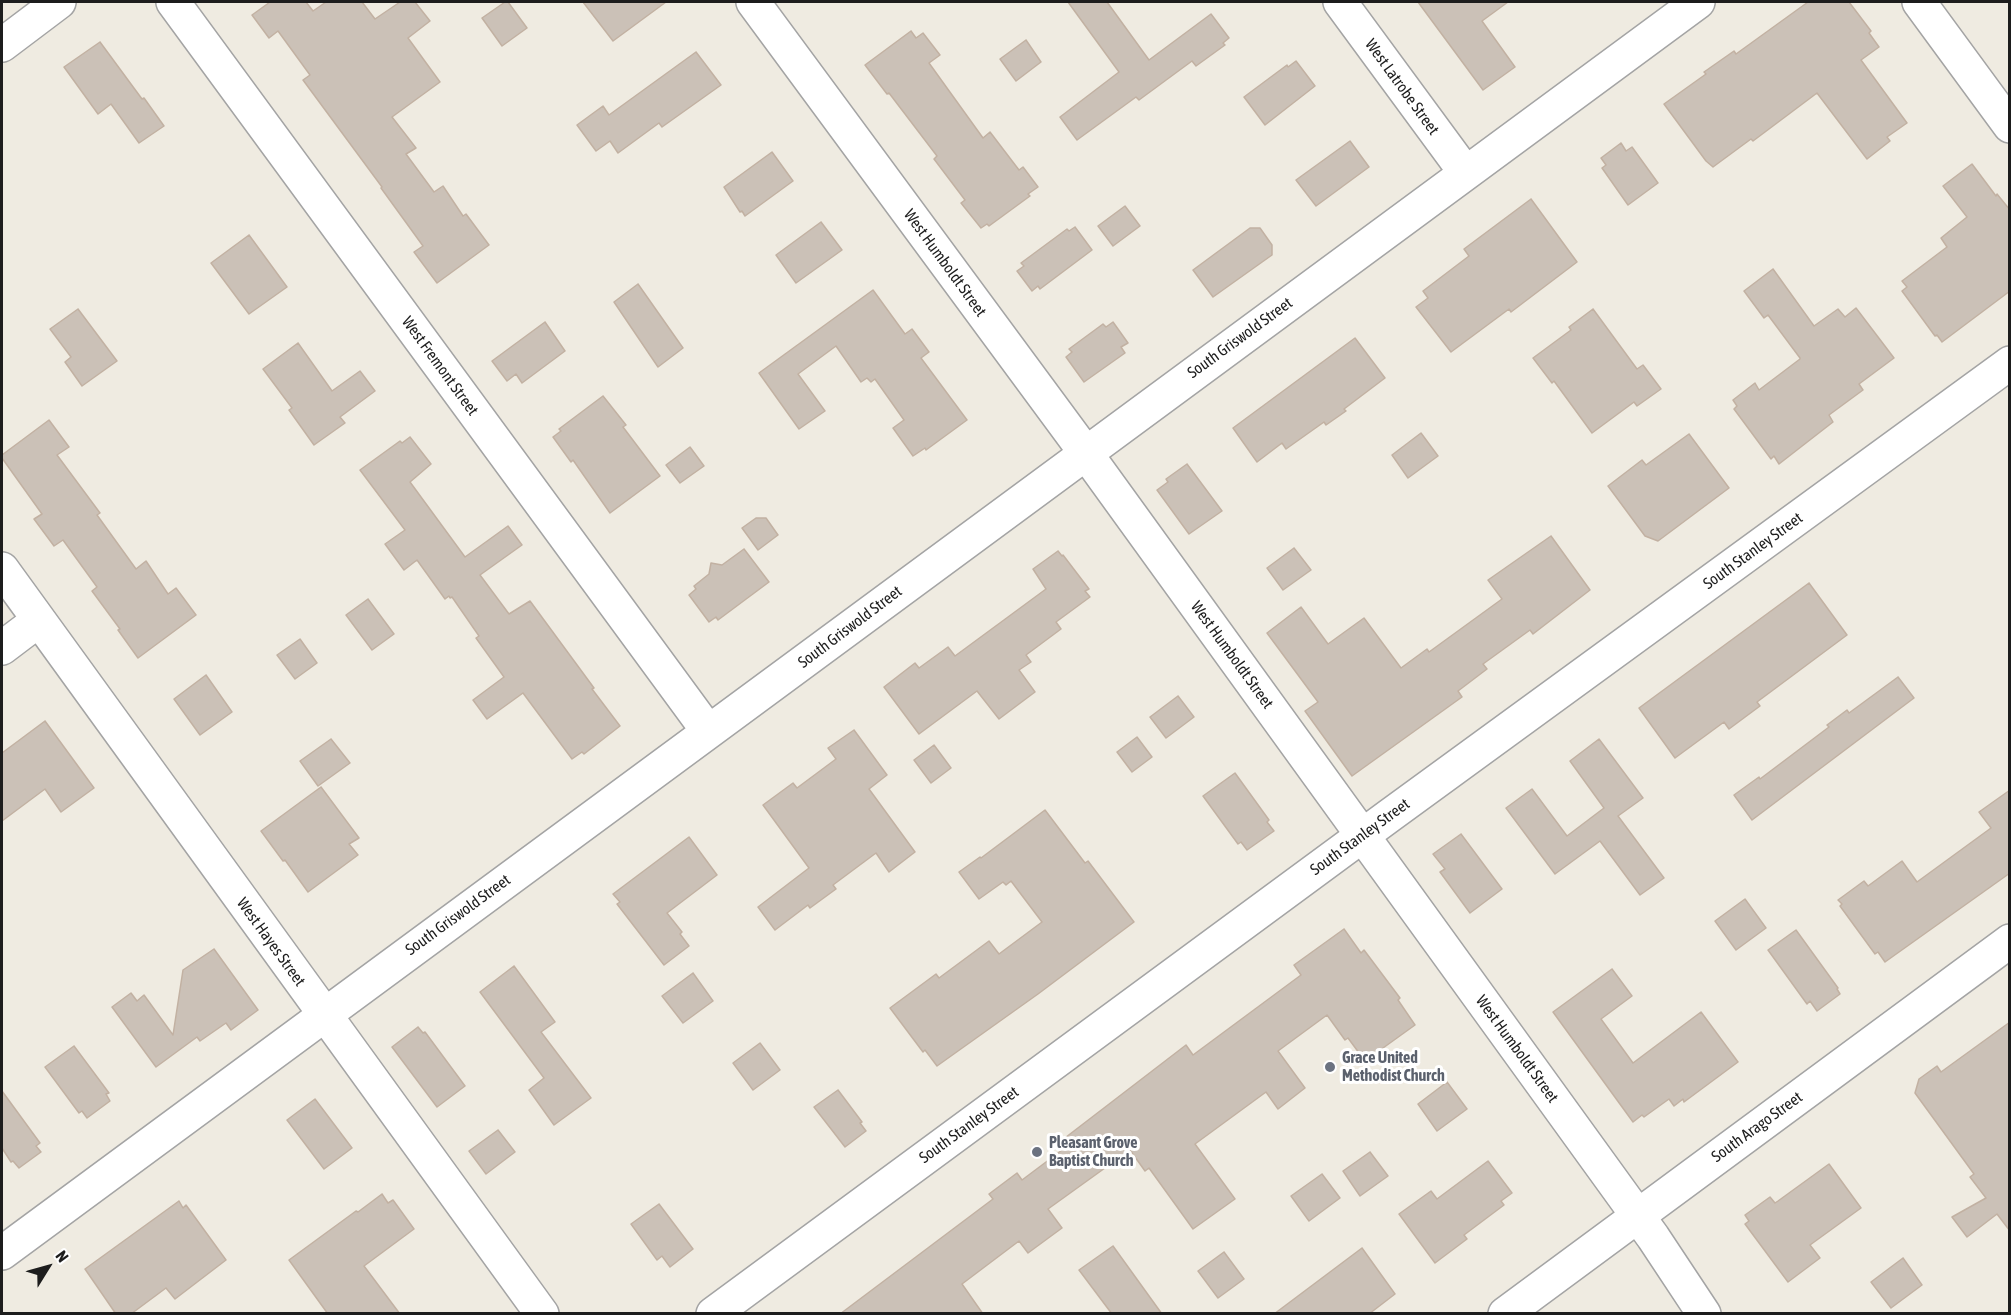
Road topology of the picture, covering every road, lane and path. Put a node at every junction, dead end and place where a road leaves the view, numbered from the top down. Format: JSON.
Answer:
{"nodes":[{"id":1,"x":59,"y":2,"type":"edge"},
{"id":2,"x":172,"y":2,"type":"edge"},
{"id":3,"x":753,"y":2,"type":"edge"},
{"id":4,"x":1340,"y":2,"type":"edge"},
{"id":5,"x":1698,"y":2,"type":"edge"},
{"id":6,"x":1919,"y":2,"type":"edge"},
{"id":7,"x":2,"y":45,"type":"edge"},
{"id":8,"x":2010,"y":126,"type":"edge"},
{"id":9,"x":1465,"y":172,"type":"junction"},
{"id":10,"x":2010,"y":363,"type":"edge"},
{"id":11,"x":1085,"y":452,"type":"junction"},
{"id":12,"x":2,"y":569,"type":"edge"},
{"id":13,"x":39,"y":620,"type":"junction"},
{"id":14,"x":2,"y":648,"type":"edge"},
{"id":15,"x":708,"y":731,"type":"junction"},
{"id":16,"x":1363,"y":836,"type":"junction"},
{"id":17,"x":2010,"y":941,"type":"edge"},
{"id":18,"x":324,"y":1014,"type":"junction"},
{"id":19,"x":1637,"y":1216,"type":"junction"},
{"id":20,"x":2,"y":1253,"type":"edge"},
{"id":21,"x":542,"y":1314,"type":"edge"},
{"id":22,"x":713,"y":1314,"type":"edge"},
{"id":23,"x":1504,"y":1314,"type":"edge"},
{"id":24,"x":1704,"y":1314,"type":"edge"}],
"edges":[{"from":1,"to":7,"type":"street"},
{"from":2,"to":15,"type":"street","name":"West Fremont Street"},
{"from":3,"to":11,"type":"street","name":"West Humboldt Street"},
{"from":4,"to":9,"type":"street","name":"West Latrobe Street"},
{"from":5,"to":9,"type":"street","name":"South Griswold Street"},
{"from":6,"to":8,"type":"street"},
{"from":9,"to":11,"type":"street","name":"South Griswold Street"},
{"from":10,"to":16,"type":"street","name":"South Stanley Street"},
{"from":11,"to":15,"type":"street","name":"South Griswold Street"},
{"from":11,"to":16,"type":"street","name":"West Humboldt Street"},
{"from":12,"to":13,"type":"street","name":"West Hayes Street"},
{"from":13,"to":14,"type":"street"},
{"from":13,"to":18,"type":"street","name":"West Hayes Street"},
{"from":15,"to":18,"type":"street","name":"South Griswold Street"},
{"from":16,"to":19,"type":"street","name":"West Humboldt Street"},
{"from":16,"to":22,"type":"street","name":"South Stanley Street"},
{"from":17,"to":19,"type":"street","name":"South Arago Street"},
{"from":18,"to":20,"type":"street","name":"South Griswold Street"},
{"from":18,"to":21,"type":"street","name":"West Hayes Street"},
{"from":19,"to":23,"type":"street","name":"South Arago Street"},
{"from":19,"to":24,"type":"street","name":"West Humboldt Street"}]}
